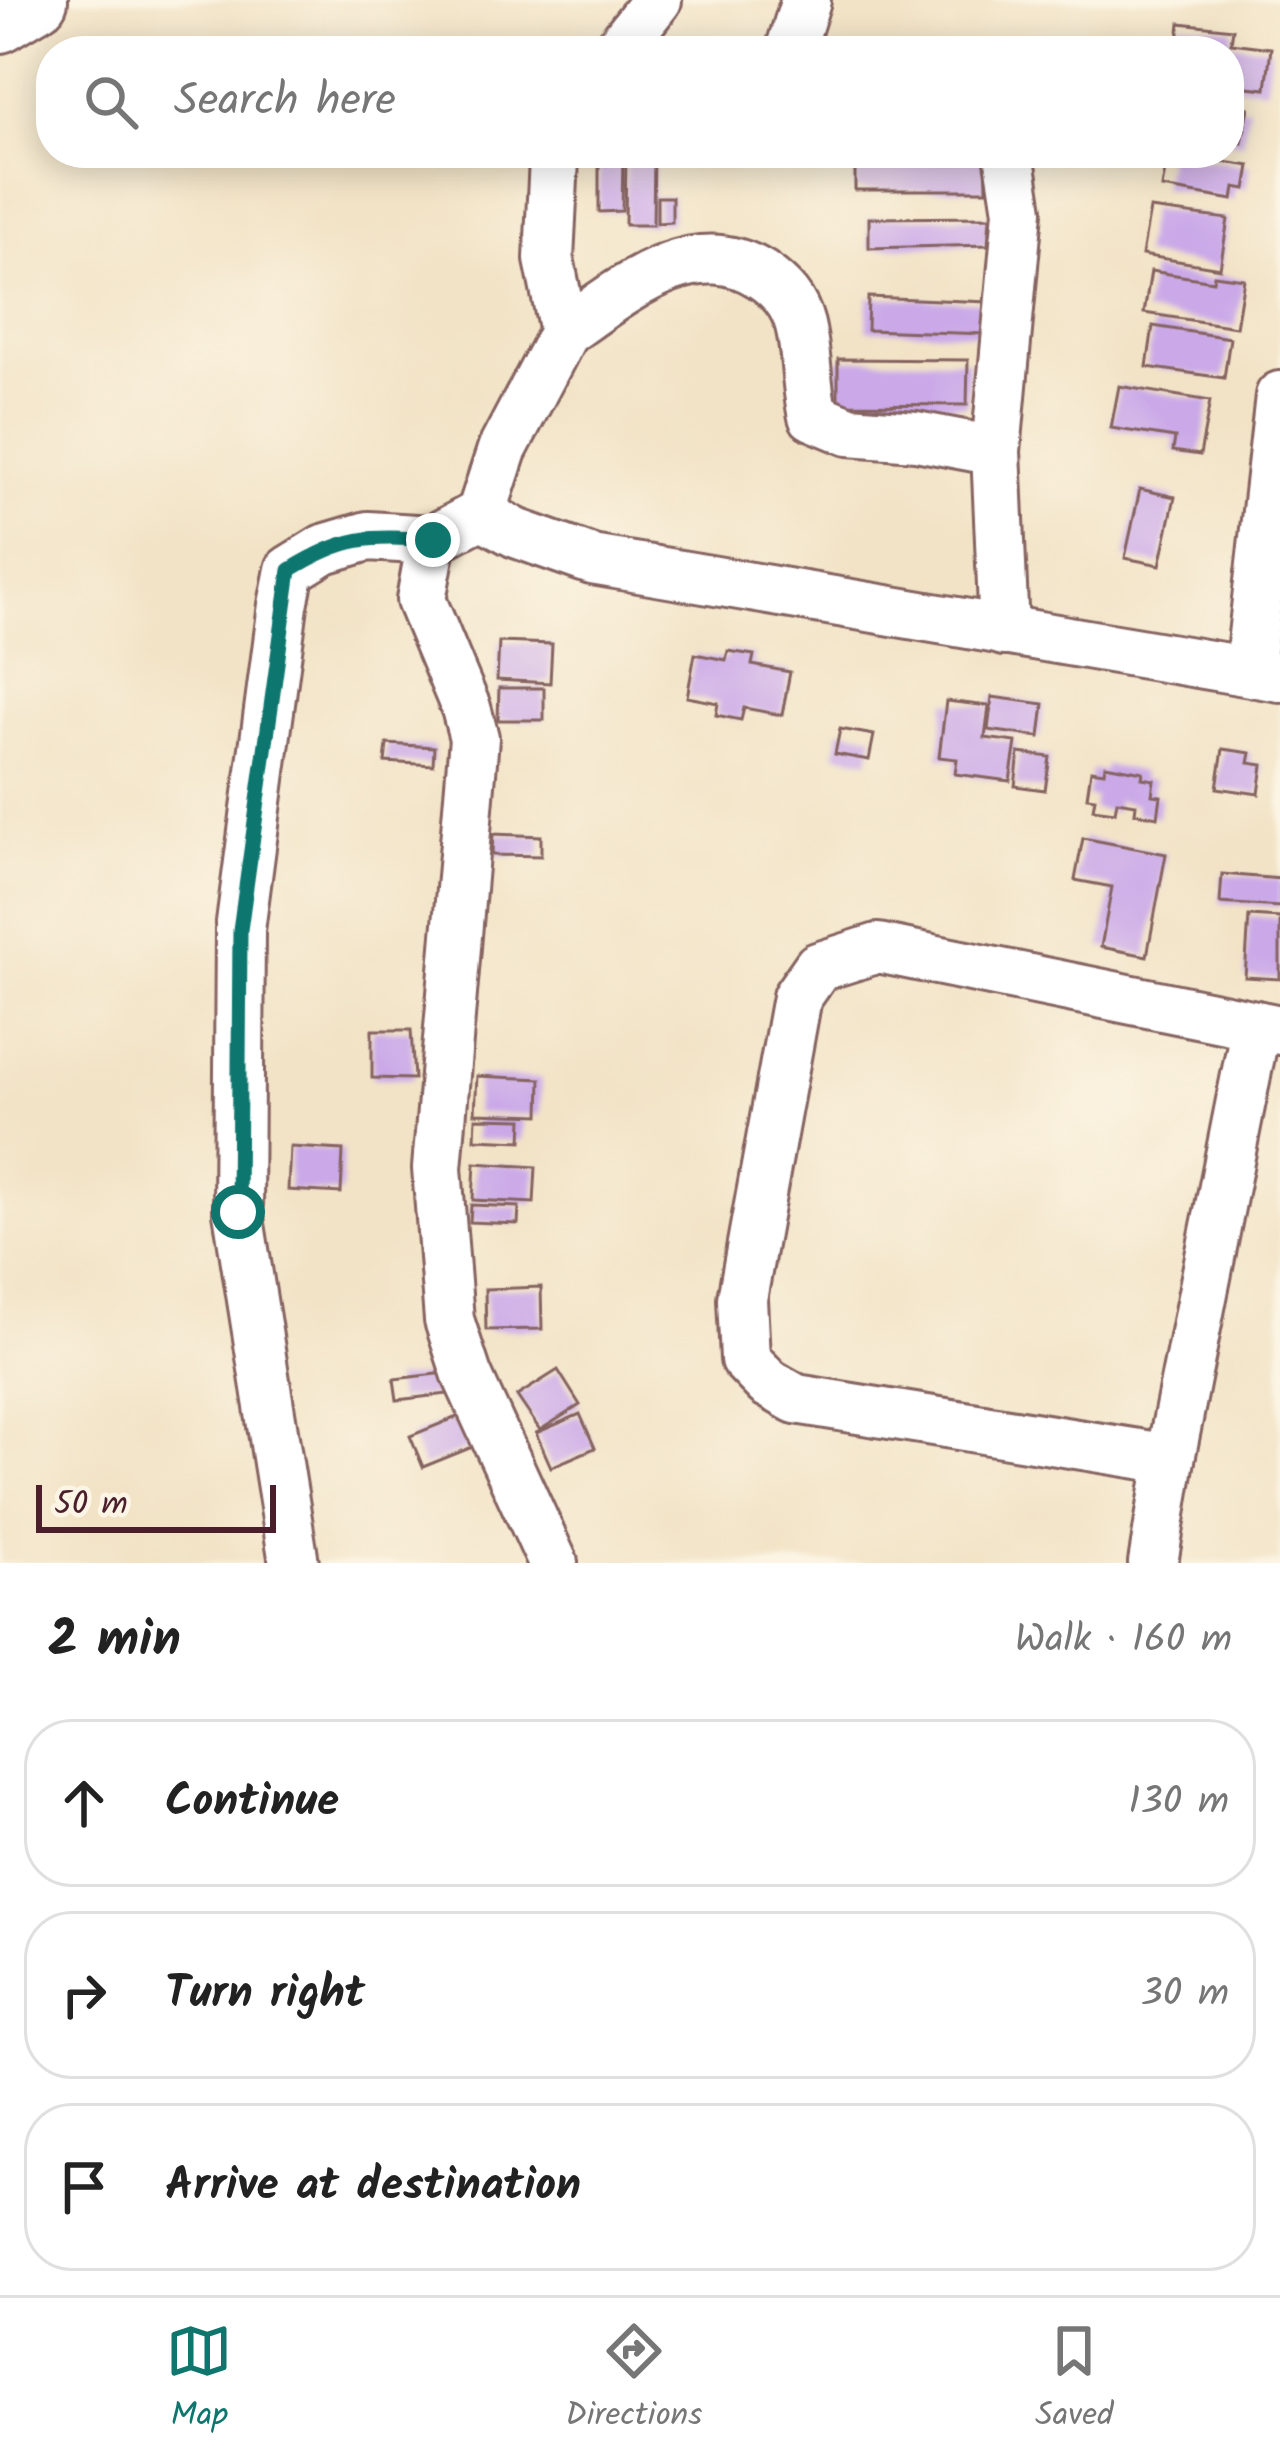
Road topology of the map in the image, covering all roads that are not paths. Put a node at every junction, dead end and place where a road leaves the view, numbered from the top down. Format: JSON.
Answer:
{"nodes":[{"id":1,"x":37,"y":0,"type":"edge"},
{"id":2,"x":657,"y":0,"type":"edge"},
{"id":3,"x":806,"y":0,"type":"edge"},
{"id":4,"x":0,"y":22,"type":"edge"},
{"id":5,"x":629,"y":36,"type":"edge"},
{"id":6,"x":795,"y":36,"type":"edge"},
{"id":7,"x":554,"y":168,"type":"edge"},
{"id":8,"x":1011,"y":168,"type":"edge"},
{"id":9,"x":564,"y":332,"type":"junction"},
{"id":10,"x":1280,"y":396,"type":"edge"},
{"id":11,"x":996,"y":451,"type":"junction"},
{"id":12,"x":481,"y":514,"type":"junction"},
{"id":13,"x":433,"y":540,"type":"junction"},
{"id":14,"x":1004,"y":631,"type":"junction"},
{"id":15,"x":1264,"y":674,"type":"edge"},
{"id":16,"x":1268,"y":1028,"type":"edge"},
{"id":17,"x":1170,"y":1459,"type":"junction"},
{"id":18,"x":294,"y":1563,"type":"edge"},
{"id":19,"x":553,"y":1563,"type":"edge"},
{"id":20,"x":1153,"y":1563,"type":"edge"}],
"edges":[{"from":1,"to":4,"type":"main road"},
{"from":2,"to":5,"type":"street"},
{"from":3,"to":6,"type":"street"},
{"from":7,"to":9,"type":"street"},
{"from":8,"to":11,"type":"street"},
{"from":9,"to":11,"type":"street"},
{"from":9,"to":12,"type":"street"},
{"from":10,"to":15,"type":"street"},
{"from":11,"to":14,"type":"street"},
{"from":12,"to":13,"type":"street"},
{"from":12,"to":14,"type":"street"},
{"from":13,"to":18,"type":"street"},
{"from":13,"to":19,"type":"street"},
{"from":14,"to":15,"type":"street"},
{"from":16,"to":17,"type":"street"},
{"from":16,"to":17,"type":"street"},
{"from":17,"to":20,"type":"street"}]}
